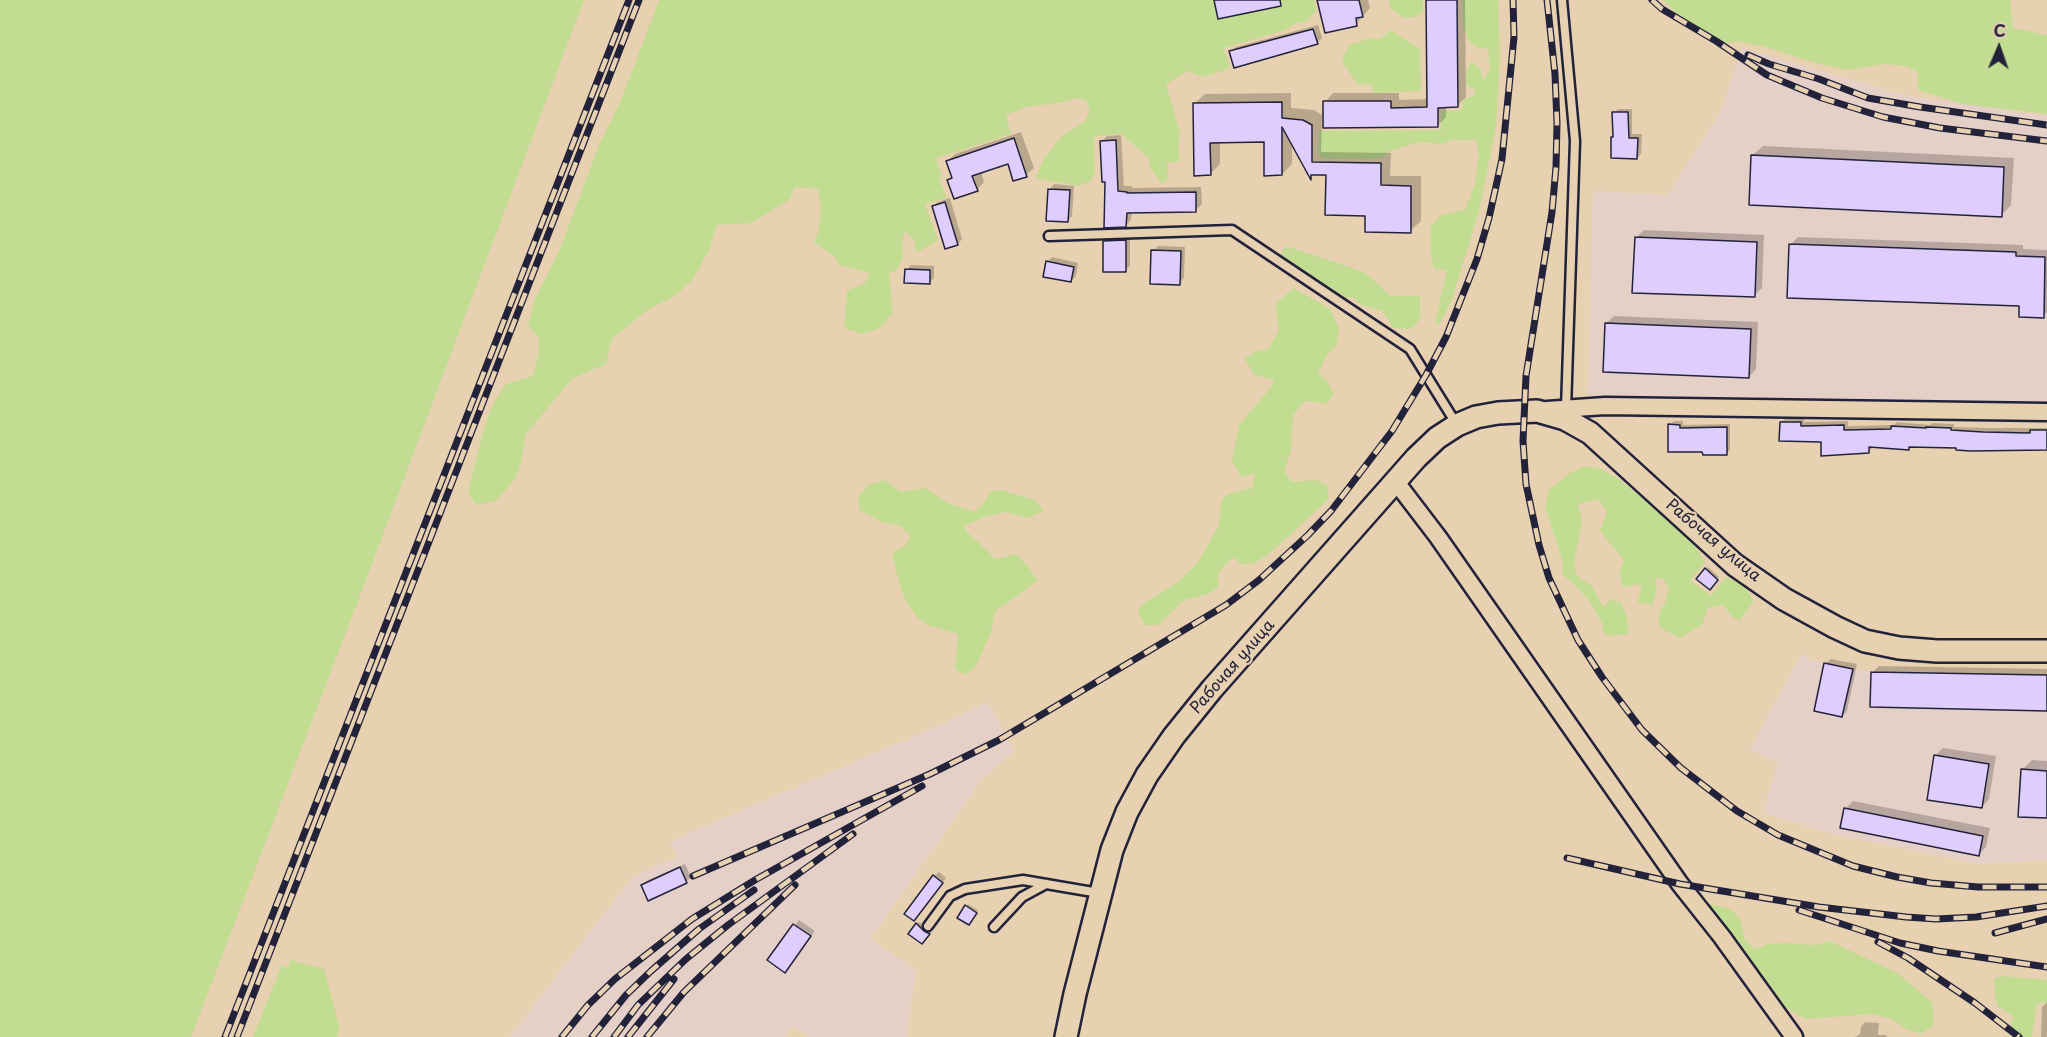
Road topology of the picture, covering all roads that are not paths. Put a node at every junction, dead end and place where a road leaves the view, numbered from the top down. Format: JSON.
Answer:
{"nodes":[{"id":1,"x":1562,"y":0,"type":"edge"},
{"id":2,"x":1049,"y":236,"type":"dead end"},
{"id":3,"x":1566,"y":410,"type":"junction"},
{"id":4,"x":1537,"y":411,"type":"junction"},
{"id":5,"x":2047,"y":412,"type":"edge"},
{"id":6,"x":1457,"y":425,"type":"junction"},
{"id":7,"x":1396,"y":482,"type":"junction"},
{"id":8,"x":2047,"y":651,"type":"edge"},
{"id":9,"x":1046,"y":884,"type":"junction"},
{"id":10,"x":1100,"y":894,"type":"junction"},
{"id":11,"x":928,"y":926,"type":"dead end"},
{"id":12,"x":994,"y":927,"type":"dead end"},
{"id":13,"x":1066,"y":1037,"type":"edge"},
{"id":14,"x":1794,"y":1037,"type":"edge"}],
"edges":[{"from":1,"to":3,"type":"lane"},
{"from":2,"to":6,"type":"lane"},
{"from":3,"to":4,"type":"street","name":"Рабочая улица"},
{"from":3,"to":5,"type":"street","name":"Рабочая улица"},
{"from":4,"to":6,"type":"street","name":"Рабочая улица"},
{"from":4,"to":8,"type":"street","name":"Рабочая улица"},
{"from":6,"to":7,"type":"street","name":"Рабочая улица"},
{"from":7,"to":10,"type":"street","name":"Рабочая улица"},
{"from":7,"to":14,"type":"street"},
{"from":9,"to":10,"type":"lane"},
{"from":9,"to":11,"type":"lane"},
{"from":9,"to":12,"type":"lane"},
{"from":10,"to":13,"type":"street","name":"Рабочая улица"}]}
